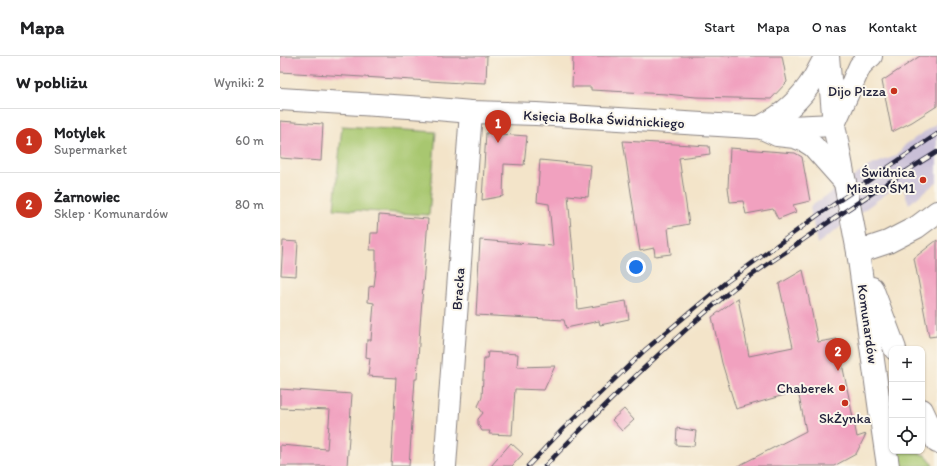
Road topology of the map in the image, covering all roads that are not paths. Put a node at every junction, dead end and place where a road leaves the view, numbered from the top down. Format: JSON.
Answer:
{"nodes":[{"id":1,"x":827,"y":56,"type":"edge"},
{"id":2,"x":871,"y":56,"type":"edge"},
{"id":3,"x":280,"y":99,"type":"edge"},
{"id":4,"x":471,"y":112,"type":"junction"},
{"id":5,"x":766,"y":124,"type":"junction"},
{"id":6,"x":834,"y":125,"type":"junction"},
{"id":7,"x":845,"y":182,"type":"junction"},
{"id":8,"x":937,"y":212,"type":"edge"},
{"id":9,"x":858,"y":252,"type":"junction"},
{"id":10,"x":894,"y":346,"type":"edge"},
{"id":11,"x":925,"y":416,"type":"edge"},
{"id":12,"x":886,"y":422,"type":"edge"},
{"id":13,"x":937,"y":442,"type":"edge"},
{"id":14,"x":937,"y":445,"type":"edge"},
{"id":15,"x":925,"y":446,"type":"edge"},
{"id":16,"x":445,"y":466,"type":"edge"},
{"id":17,"x":888,"y":466,"type":"edge"}],
"edges":[{"from":1,"to":5,"type":"street"},
{"from":1,"to":6,"type":"street","name":"Komunardów"},
{"from":2,"to":6,"type":"street"},
{"from":3,"to":4,"type":"street","name":"Księcia Bolka Świdnickiego"},
{"from":4,"to":5,"type":"street","name":"Księcia Bolka Świdnickiego"},
{"from":4,"to":16,"type":"street","name":"Bracka"},
{"from":5,"to":6,"type":"street","name":"Księcia Bolka Świdnickiego"},
{"from":5,"to":7,"type":"street","name":"Księcia Bolka Świdnickiego"},
{"from":6,"to":7,"type":"street","name":"Komunardów"},
{"from":7,"to":9,"type":"street","name":"Komunardów"},
{"from":8,"to":9,"type":"street"},
{"from":9,"to":10,"type":"street","name":"Komunardów"},
{"from":9,"to":12,"type":"street","name":"Komunardów"},
{"from":11,"to":13,"type":"street"},
{"from":12,"to":17,"type":"street","name":"Komunardów"},
{"from":14,"to":15,"type":"street"}]}
